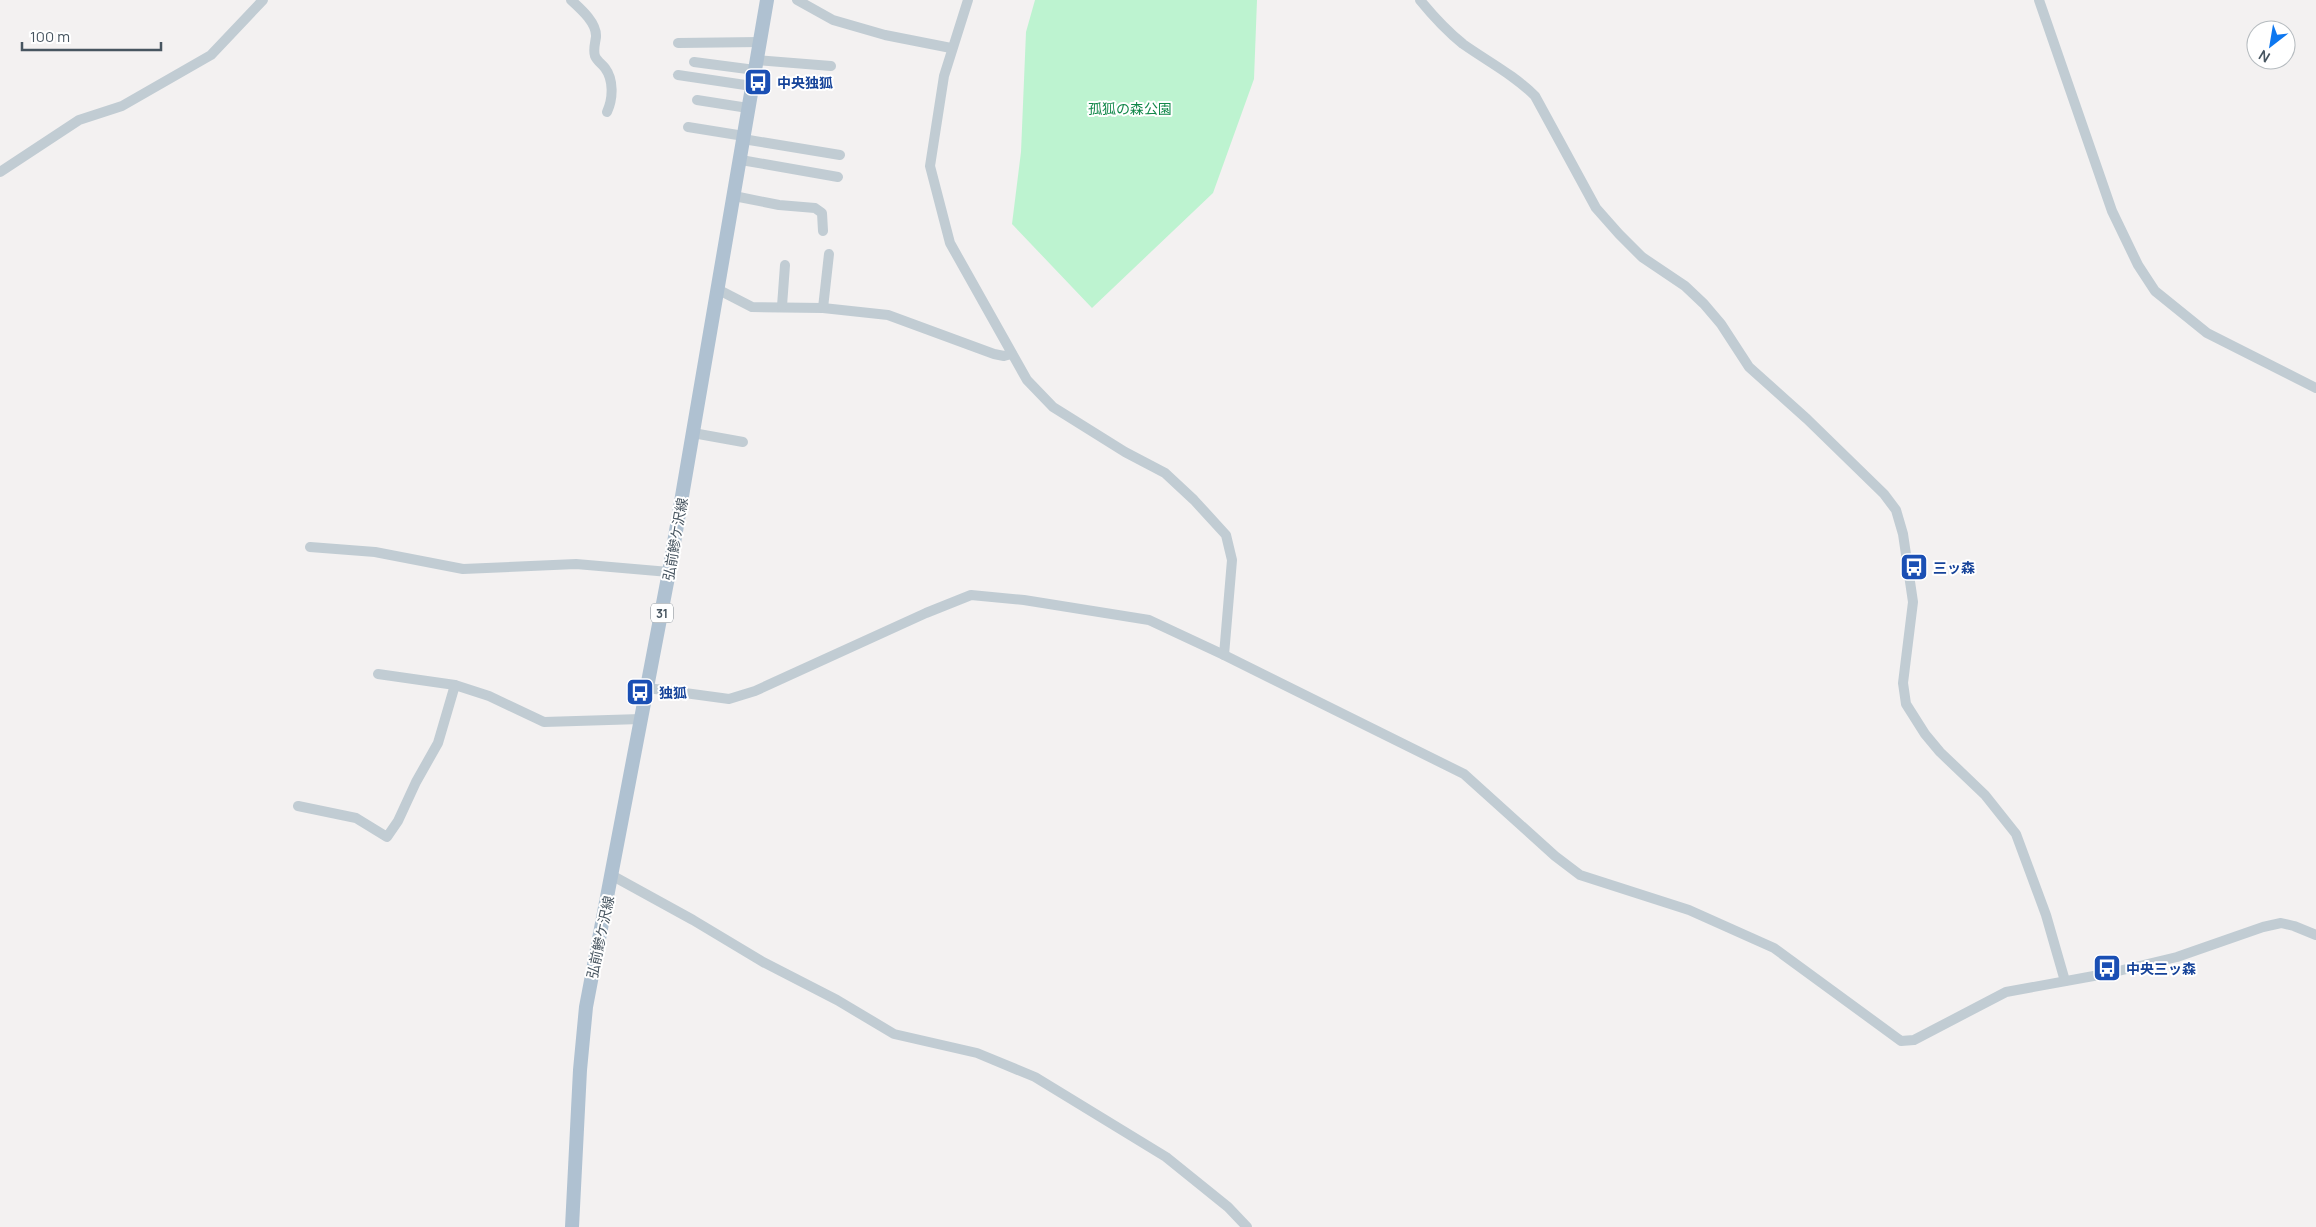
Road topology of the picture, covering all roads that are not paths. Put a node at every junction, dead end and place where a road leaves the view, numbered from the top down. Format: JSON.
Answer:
{"nodes":[{"id":1,"x":263,"y":0,"type":"edge"},
{"id":2,"x":571,"y":0,"type":"edge"},
{"id":3,"x":767,"y":0,"type":"edge"},
{"id":4,"x":797,"y":0,"type":"edge"},
{"id":5,"x":968,"y":0,"type":"edge"},
{"id":6,"x":1420,"y":0,"type":"edge"},
{"id":7,"x":2039,"y":0,"type":"edge"},
{"id":8,"x":760,"y":42,"type":"junction"},
{"id":9,"x":678,"y":43,"type":"dead end"},
{"id":10,"x":951,"y":48,"type":"junction"},
{"id":11,"x":694,"y":62,"type":"dead end"},
{"id":12,"x":756,"y":65,"type":"junction"},
{"id":13,"x":831,"y":66,"type":"dead end"},
{"id":14,"x":678,"y":75,"type":"dead end"},
{"id":15,"x":752,"y":86,"type":"junction"},
{"id":16,"x":697,"y":100,"type":"dead end"},
{"id":17,"x":748,"y":108,"type":"junction"},
{"id":18,"x":607,"y":112,"type":"dead end"},
{"id":19,"x":688,"y":127,"type":"dead end"},
{"id":20,"x":744,"y":138,"type":"junction"},
{"id":21,"x":840,"y":155,"type":"dead end"},
{"id":22,"x":740,"y":160,"type":"junction"},
{"id":23,"x":0,"y":172,"type":"edge"},
{"id":24,"x":838,"y":177,"type":"dead end"},
{"id":25,"x":734,"y":196,"type":"junction"},
{"id":26,"x":823,"y":230,"type":"dead end"},
{"id":27,"x":828,"y":254,"type":"dead end"},
{"id":28,"x":785,"y":265,"type":"dead end"},
{"id":29,"x":719,"y":290,"type":"junction"},
{"id":30,"x":782,"y":306,"type":"junction"},
{"id":31,"x":823,"y":308,"type":"junction"},
{"id":32,"x":1011,"y":354,"type":"junction"},
{"id":33,"x":2316,"y":388,"type":"edge"},
{"id":34,"x":694,"y":433,"type":"junction"},
{"id":35,"x":743,"y":442,"type":"dead end"},
{"id":36,"x":310,"y":547,"type":"dead end"},
{"id":37,"x":669,"y":572,"type":"junction"},
{"id":38,"x":1224,"y":655,"type":"junction"},
{"id":39,"x":378,"y":674,"type":"dead end"},
{"id":40,"x":456,"y":685,"type":"junction"},
{"id":41,"x":648,"y":688,"type":"junction"},
{"id":42,"x":641,"y":719,"type":"junction"},
{"id":43,"x":298,"y":806,"type":"dead end"},
{"id":44,"x":613,"y":876,"type":"junction"},
{"id":45,"x":2316,"y":935,"type":"edge"},
{"id":46,"x":2066,"y":981,"type":"junction"},
{"id":47,"x":572,"y":1227,"type":"edge"},
{"id":48,"x":1246,"y":1227,"type":"edge"}],
"edges":[{"from":1,"to":23,"type":"street"},
{"from":2,"to":18,"type":"street"},
{"from":3,"to":8,"type":"main road","name":"弘前鰺ケ沢線","number":"31"},
{"from":4,"to":10,"type":"street"},
{"from":5,"to":10,"type":"street"},
{"from":6,"to":46,"type":"street"},
{"from":7,"to":33,"type":"street"},
{"from":8,"to":9,"type":"street"},
{"from":8,"to":12,"type":"main road","name":"弘前鰺ケ沢線","number":"31"},
{"from":10,"to":32,"type":"street"},
{"from":11,"to":12,"type":"street"},
{"from":12,"to":13,"type":"street"},
{"from":12,"to":15,"type":"main road","name":"弘前鰺ケ沢線","number":"31"},
{"from":14,"to":15,"type":"street"},
{"from":15,"to":17,"type":"main road","name":"弘前鰺ケ沢線","number":"31"},
{"from":16,"to":17,"type":"street"},
{"from":17,"to":20,"type":"main road","name":"弘前鰺ケ沢線","number":"31"},
{"from":19,"to":20,"type":"street"},
{"from":20,"to":21,"type":"street"},
{"from":20,"to":22,"type":"main road","name":"弘前鰺ケ沢線","number":"31"},
{"from":22,"to":24,"type":"street"},
{"from":22,"to":25,"type":"main road","name":"弘前鰺ケ沢線","number":"31"},
{"from":25,"to":26,"type":"street"},
{"from":25,"to":29,"type":"main road","name":"弘前鰺ケ沢線","number":"31"},
{"from":27,"to":31,"type":"street"},
{"from":28,"to":30,"type":"street"},
{"from":29,"to":30,"type":"street"},
{"from":29,"to":34,"type":"main road","name":"弘前鰺ケ沢線","number":"31"},
{"from":30,"to":31,"type":"street"},
{"from":31,"to":32,"type":"street"},
{"from":32,"to":38,"type":"street"},
{"from":34,"to":35,"type":"street"},
{"from":34,"to":37,"type":"main road","name":"弘前鰺ケ沢線","number":"31"},
{"from":36,"to":37,"type":"street"},
{"from":37,"to":41,"type":"main road","name":"弘前鰺ケ沢線","number":"31"},
{"from":38,"to":41,"type":"street"},
{"from":38,"to":46,"type":"street"},
{"from":39,"to":40,"type":"street"},
{"from":40,"to":42,"type":"street"},
{"from":40,"to":43,"type":"street"},
{"from":41,"to":42,"type":"main road","name":"弘前鰺ケ沢線","number":"31"},
{"from":42,"to":44,"type":"main road","name":"弘前鰺ケ沢線","number":"31"},
{"from":44,"to":47,"type":"main road","name":"弘前鰺ケ沢線","number":"31"},
{"from":44,"to":48,"type":"street"},
{"from":45,"to":46,"type":"street"}]}
